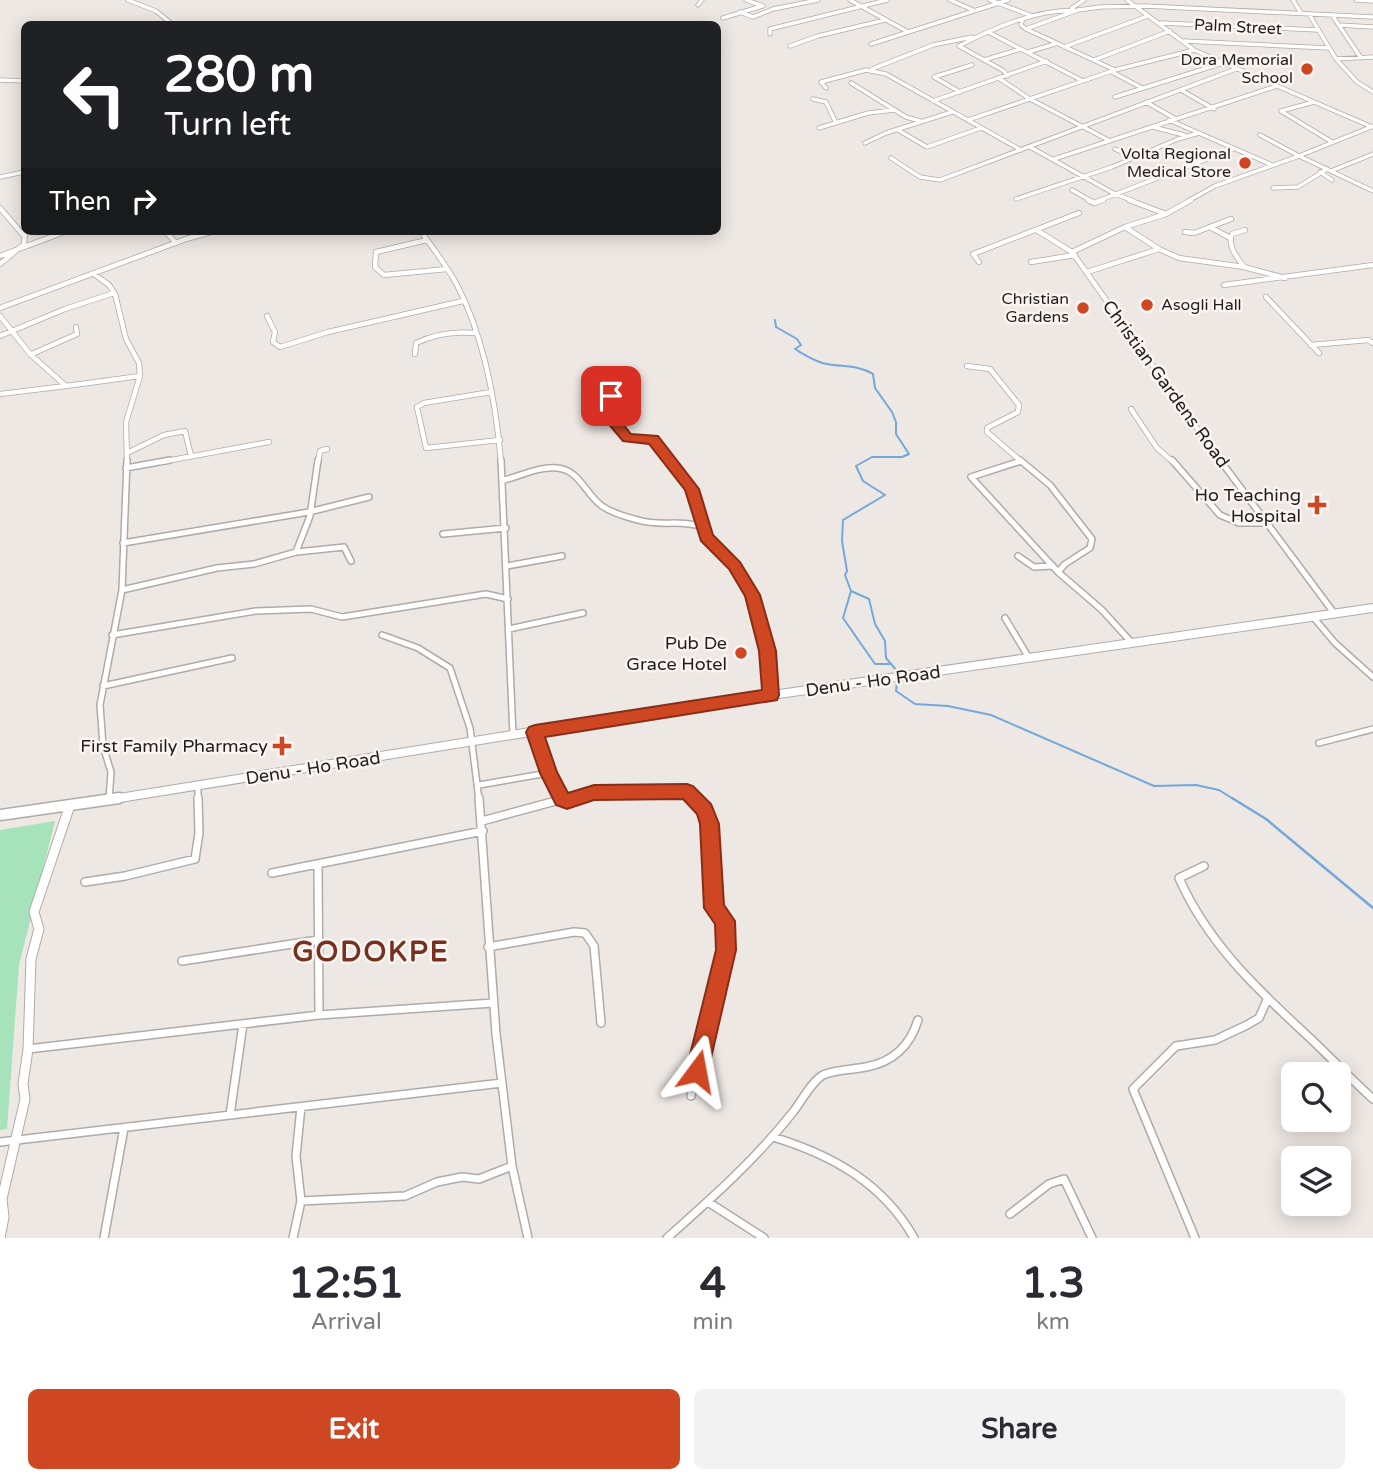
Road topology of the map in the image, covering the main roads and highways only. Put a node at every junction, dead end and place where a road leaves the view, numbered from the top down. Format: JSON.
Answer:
{"nodes":[{"id":1,"x":1373,"y":608,"type":"edge"},
{"id":2,"x":0,"y":815,"type":"edge"}],
"edges":[{"from":1,"to":2,"type":"main road","name":"Denu - Ho Road"}]}
